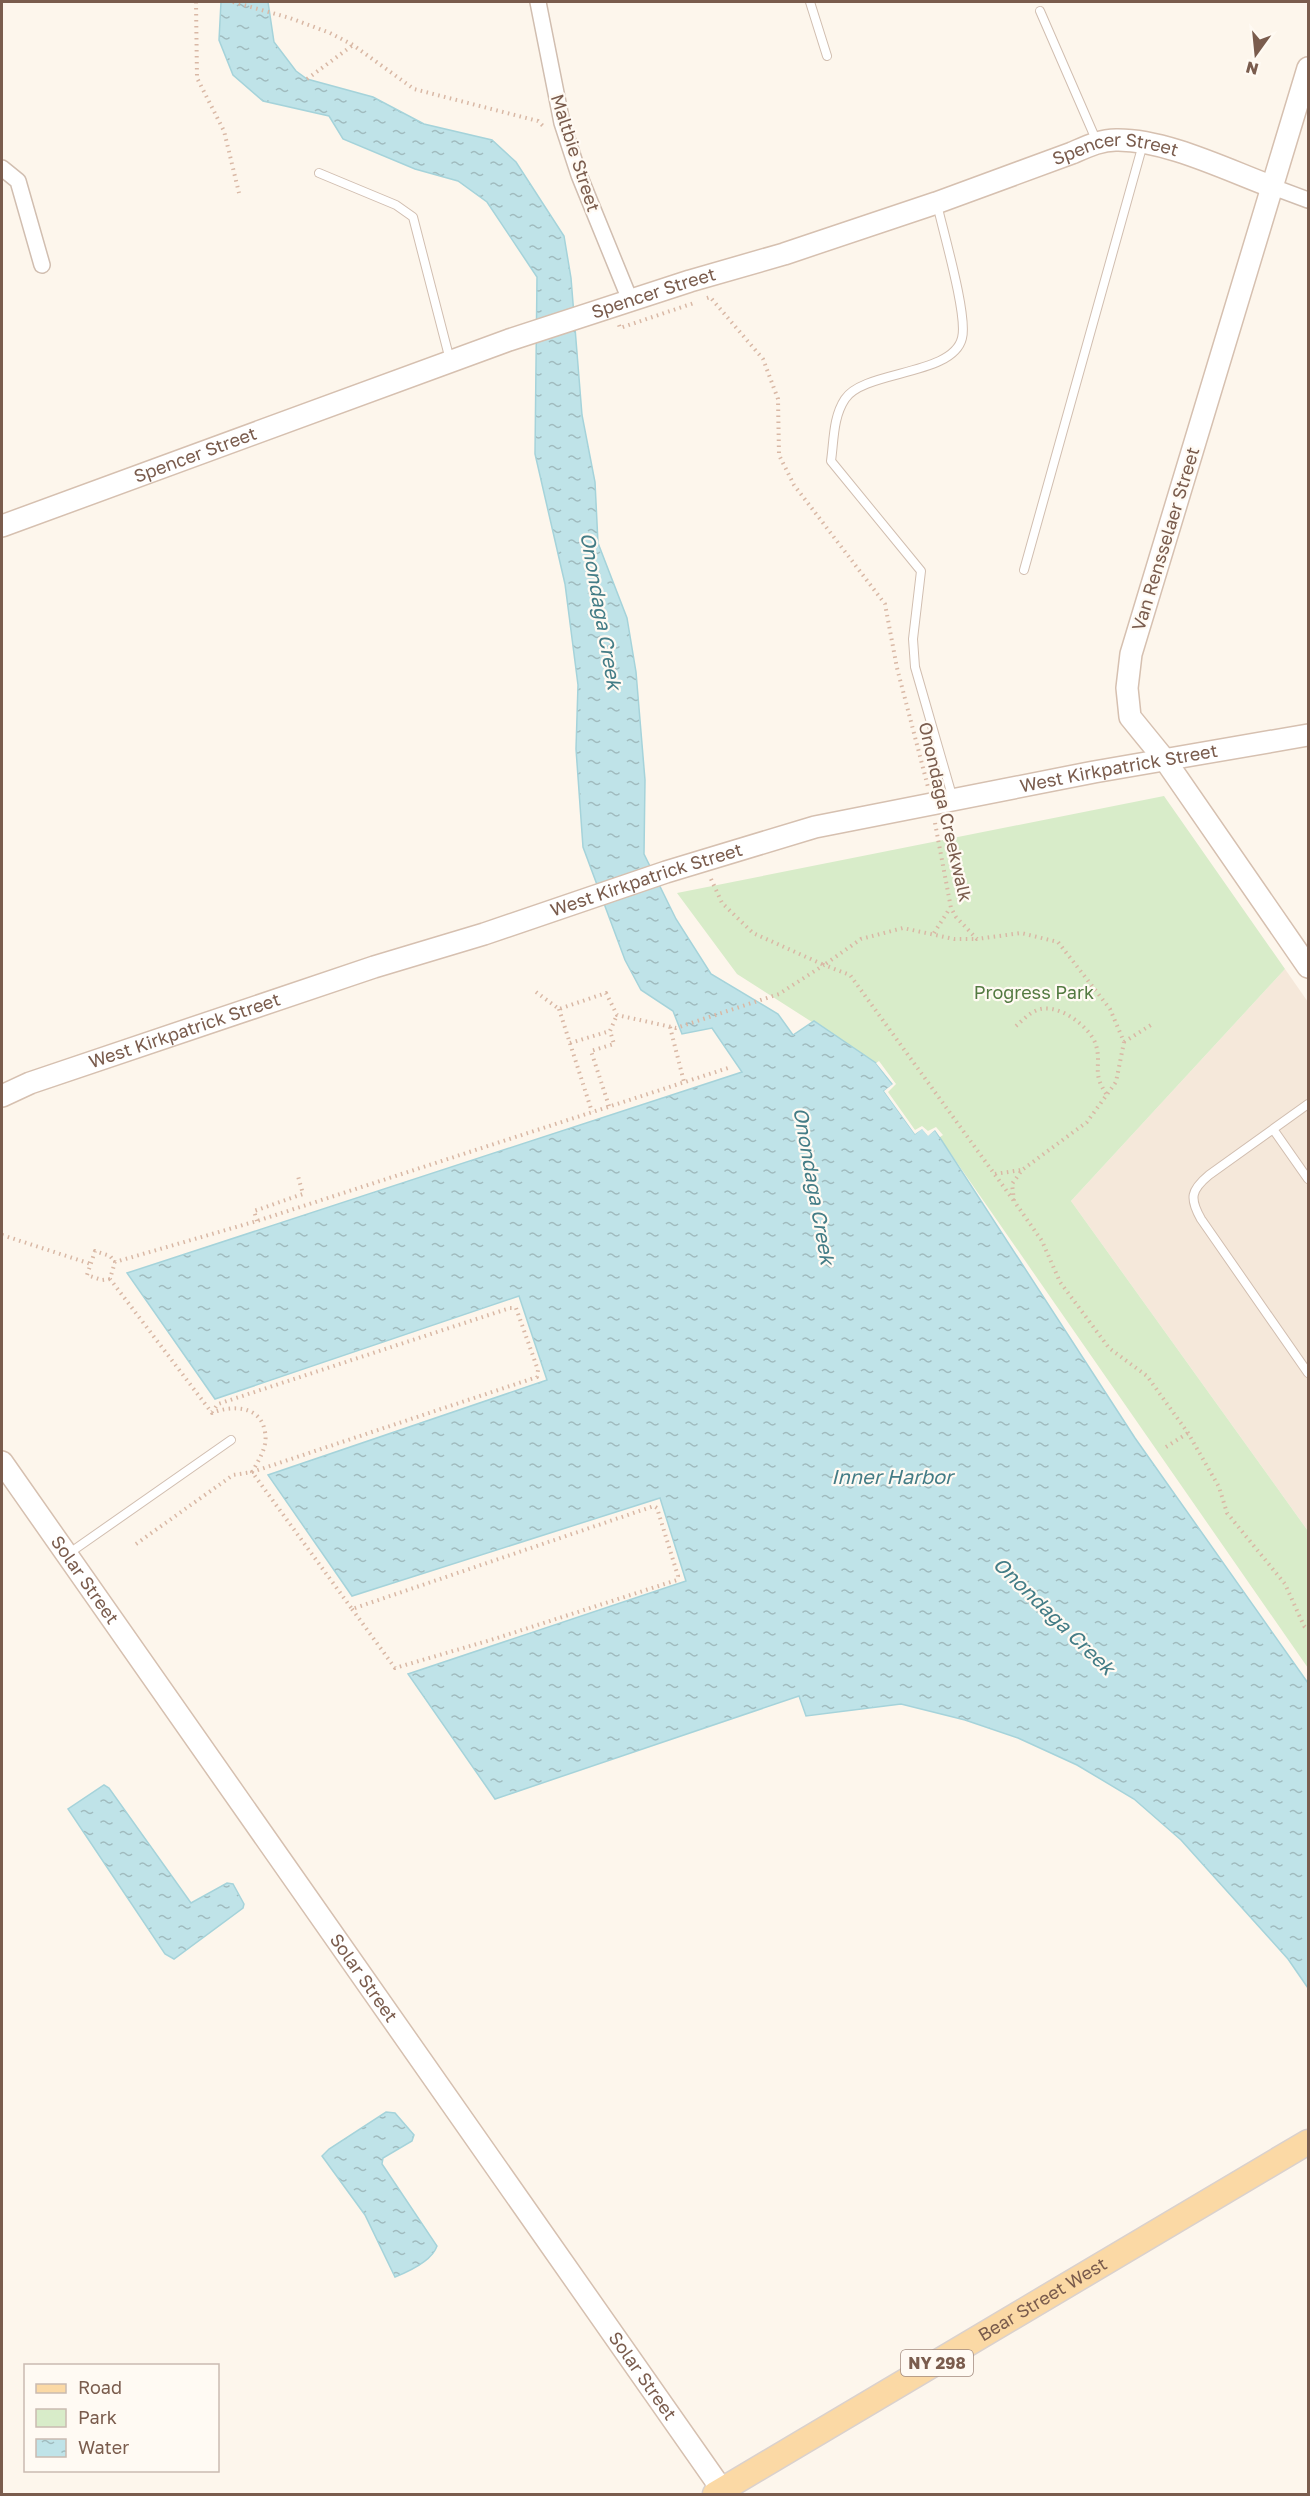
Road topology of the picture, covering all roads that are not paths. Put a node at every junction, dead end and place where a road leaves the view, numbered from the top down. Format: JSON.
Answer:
{"nodes":[{"id":1,"x":538,"y":2,"type":"edge"},
{"id":2,"x":810,"y":2,"type":"edge"},
{"id":3,"x":1040,"y":11,"type":"dead end"},
{"id":4,"x":827,"y":56,"type":"dead end"},
{"id":5,"x":1308,"y":68,"type":"edge"},
{"id":6,"x":1143,"y":142,"type":"junction"},
{"id":7,"x":1098,"y":143,"type":"junction"},
{"id":8,"x":2,"y":168,"type":"edge"},
{"id":9,"x":319,"y":173,"type":"dead end"},
{"id":10,"x":1273,"y":187,"type":"junction"},
{"id":11,"x":1308,"y":200,"type":"edge"},
{"id":12,"x":936,"y":203,"type":"junction"},
{"id":13,"x":42,"y":265,"type":"dead end"},
{"id":14,"x":630,"y":300,"type":"junction"},
{"id":15,"x":450,"y":362,"type":"junction"},
{"id":16,"x":2,"y":526,"type":"edge"},
{"id":17,"x":1024,"y":570,"type":"dead end"},
{"id":18,"x":1308,"y":735,"type":"edge"},
{"id":19,"x":1165,"y":760,"type":"junction"},
{"id":20,"x":953,"y":800,"type":"junction"},
{"id":21,"x":1308,"y":967,"type":"edge"},
{"id":22,"x":2,"y":1096,"type":"edge"},
{"id":23,"x":1308,"y":1104,"type":"edge"},
{"id":24,"x":1273,"y":1129,"type":"junction"},
{"id":25,"x":1308,"y":1179,"type":"edge"},
{"id":26,"x":1308,"y":1373,"type":"edge"},
{"id":27,"x":231,"y":1440,"type":"dead end"},
{"id":28,"x":2,"y":1462,"type":"edge"},
{"id":29,"x":66,"y":1555,"type":"junction"},
{"id":30,"x":1308,"y":2142,"type":"edge"},
{"id":31,"x":721,"y":2493,"type":"edge"}],
"edges":[{"from":1,"to":14,"type":"street","name":"Maltbie Street"},
{"from":2,"to":4,"type":"lane"},
{"from":3,"to":7,"type":"lane"},
{"from":5,"to":10,"type":"street","name":"Van Rensselaer Street"},
{"from":6,"to":7,"type":"street","name":"Spencer Street"},
{"from":6,"to":10,"type":"street","name":"Spencer Street"},
{"from":6,"to":17,"type":"lane"},
{"from":7,"to":12,"type":"street","name":"Spencer Street"},
{"from":8,"to":13,"type":"street"},
{"from":9,"to":15,"type":"lane"},
{"from":10,"to":11,"type":"street","name":"Spencer Street"},
{"from":10,"to":19,"type":"street","name":"Van Rensselaer Street"},
{"from":12,"to":14,"type":"street","name":"Spencer Street"},
{"from":12,"to":20,"type":"lane"},
{"from":14,"to":15,"type":"street","name":"Spencer Street"},
{"from":15,"to":16,"type":"street","name":"Spencer Street"},
{"from":18,"to":19,"type":"street","name":"West Kirkpatrick Street"},
{"from":19,"to":20,"type":"street","name":"West Kirkpatrick Street"},
{"from":19,"to":21,"type":"street","name":"Van Rensselaer Street"},
{"from":20,"to":22,"type":"street","name":"West Kirkpatrick Street"},
{"from":23,"to":24,"type":"lane"},
{"from":24,"to":25,"type":"lane"},
{"from":24,"to":26,"type":"lane"},
{"from":27,"to":29,"type":"lane"},
{"from":28,"to":29,"type":"street","name":"Solar Street"},
{"from":29,"to":31,"type":"street","name":"Solar Street"},
{"from":30,"to":31,"type":"main road","name":"Bear Street West","number":"NY 298"}]}
